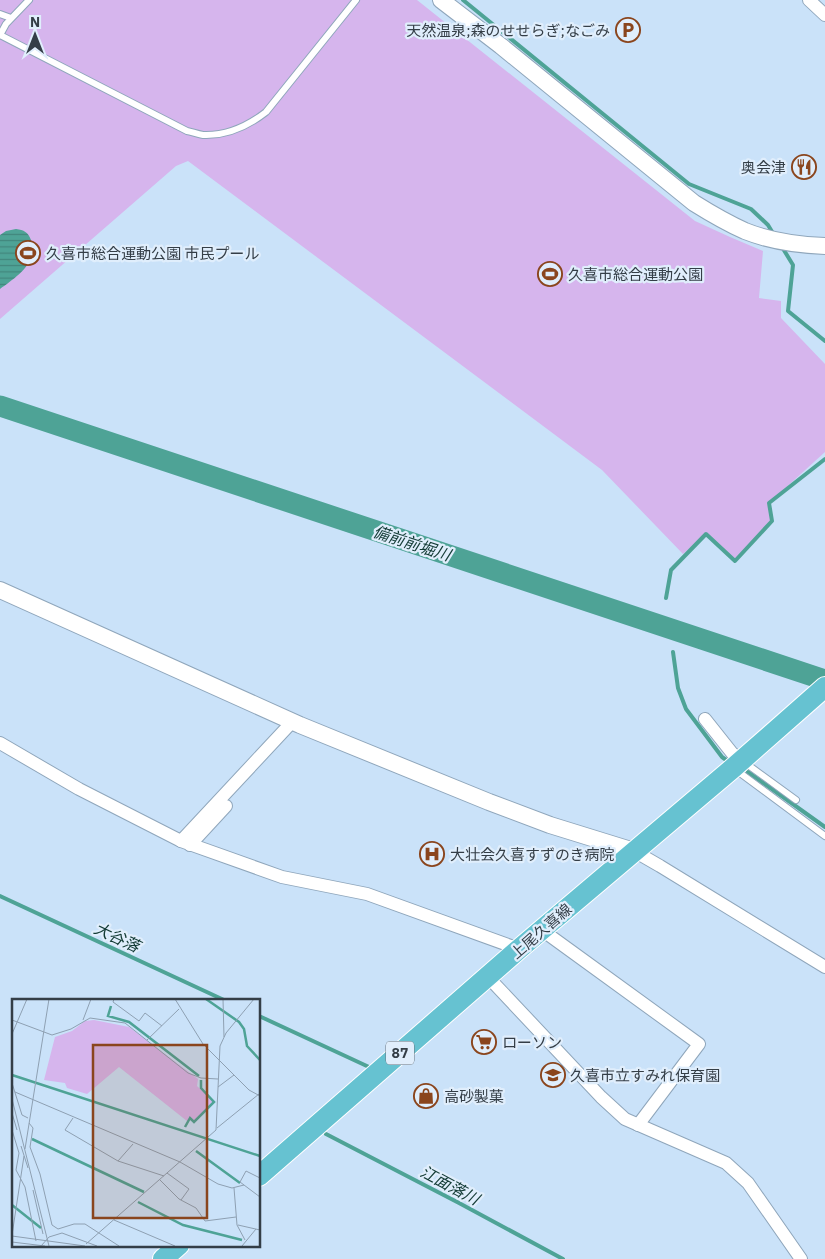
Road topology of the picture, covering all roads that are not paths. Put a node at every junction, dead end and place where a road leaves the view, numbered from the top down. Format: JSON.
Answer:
{"nodes":[{"id":1,"x":29,"y":0,"type":"edge"},
{"id":2,"x":356,"y":0,"type":"edge"},
{"id":3,"x":441,"y":0,"type":"edge"},
{"id":4,"x":809,"y":0,"type":"edge"},
{"id":5,"x":0,"y":14,"type":"edge"},
{"id":6,"x":825,"y":15,"type":"edge"},
{"id":7,"x":11,"y":18,"type":"junction"},
{"id":8,"x":0,"y":35,"type":"edge"},
{"id":9,"x":825,"y":246,"type":"edge"},
{"id":10,"x":0,"y":590,"type":"edge"},
{"id":11,"x":822,"y":690,"type":"edge"},
{"id":12,"x":705,"y":719,"type":"dead end"},
{"id":13,"x":297,"y":723,"type":"junction"},
{"id":14,"x":0,"y":743,"type":"edge"},
{"id":15,"x":737,"y":764,"type":"junction"},
{"id":16,"x":796,"y":800,"type":"dead end"},
{"id":17,"x":825,"y":836,"type":"edge"},
{"id":18,"x":185,"y":843,"type":"junction"},
{"id":19,"x":634,"y":851,"type":"junction"},
{"id":20,"x":542,"y":930,"type":"junction"},
{"id":21,"x":519,"y":949,"type":"junction"},
{"id":22,"x":825,"y":967,"type":"edge"},
{"id":23,"x":488,"y":977,"type":"junction"},
{"id":24,"x":638,"y":1125,"type":"junction"},
{"id":25,"x":260,"y":1175,"type":"edge"},
{"id":26,"x":178,"y":1246,"type":"edge"},
{"id":27,"x":163,"y":1259,"type":"edge"},
{"id":28,"x":802,"y":1259,"type":"edge"}],
"edges":[{"from":1,"to":7,"type":"lane"},
{"from":2,"to":8,"type":"lane"},
{"from":3,"to":9,"type":"street"},
{"from":4,"to":6,"type":"street"},
{"from":5,"to":7,"type":"lane"},
{"from":7,"to":8,"type":"lane"},
{"from":10,"to":13,"type":"street"},
{"from":11,"to":15,"type":"main road","name":"上尾久喜線","number":"87"},
{"from":12,"to":15,"type":"street"},
{"from":13,"to":18,"type":"street"},
{"from":13,"to":19,"type":"street"},
{"from":14,"to":18,"type":"street"},
{"from":15,"to":16,"type":"lane"},
{"from":15,"to":17,"type":"lane"},
{"from":15,"to":19,"type":"main road","name":"上尾久喜線","number":"87"},
{"from":18,"to":21,"type":"street"},
{"from":19,"to":20,"type":"main road","name":"上尾久喜線","number":"87"},
{"from":19,"to":22,"type":"street"},
{"from":20,"to":21,"type":"main road","name":"上尾久喜線","number":"87"},
{"from":20,"to":24,"type":"street"},
{"from":21,"to":23,"type":"main road","name":"上尾久喜線","number":"87"},
{"from":23,"to":24,"type":"street"},
{"from":23,"to":25,"type":"main road","name":"上尾久喜線","number":"87"},
{"from":24,"to":28,"type":"street"},
{"from":26,"to":27,"type":"main road"}]}
